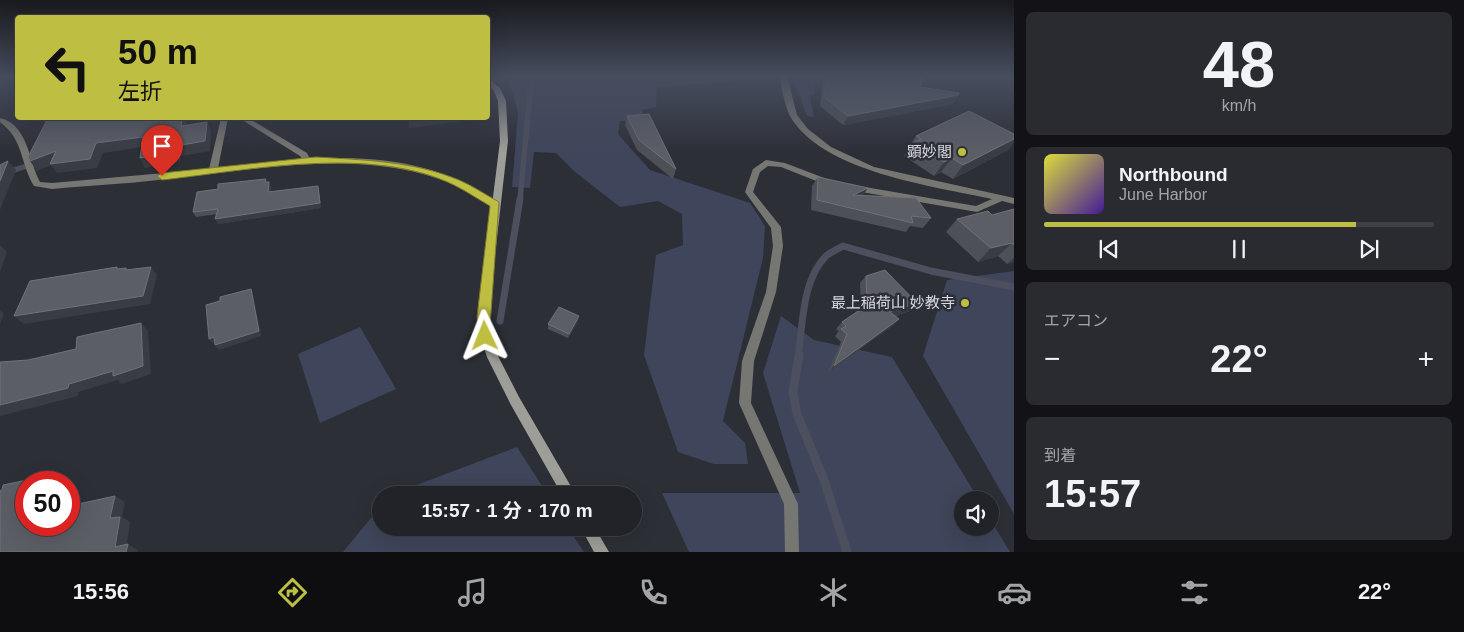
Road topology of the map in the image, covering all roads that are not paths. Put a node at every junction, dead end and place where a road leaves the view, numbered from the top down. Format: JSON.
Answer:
{"nodes":[{"id":1,"x":502,"y":102,"type":"edge"},
{"id":2,"x":790,"y":102,"type":"edge"},
{"id":3,"x":0,"y":120,"type":"edge"},
{"id":4,"x":224,"y":120,"type":"edge"},
{"id":5,"x":247,"y":120,"type":"edge"},
{"id":6,"x":306,"y":160,"type":"junction"},
{"id":7,"x":213,"y":171,"type":"junction"},
{"id":8,"x":1000,"y":199,"type":"junction"},
{"id":9,"x":1014,"y":201,"type":"edge"},
{"id":10,"x":495,"y":205,"type":"junction"},
{"id":11,"x":564,"y":486,"type":"edge"},
{"id":12,"x":593,"y":536,"type":"edge"},
{"id":13,"x":602,"y":552,"type":"edge"},
{"id":14,"x":792,"y":552,"type":"edge"}],
"edges":[{"from":1,"to":10,"type":"main road"},
{"from":2,"to":8,"type":"street"},
{"from":3,"to":7,"type":"street"},
{"from":4,"to":7,"type":"street"},
{"from":5,"to":6,"type":"street"},
{"from":6,"to":7,"type":"street"},
{"from":6,"to":10,"type":"street"},
{"from":8,"to":9,"type":"street"},
{"from":8,"to":14,"type":"street"},
{"from":10,"to":11,"type":"main road"},
{"from":12,"to":13,"type":"main road"}]}
